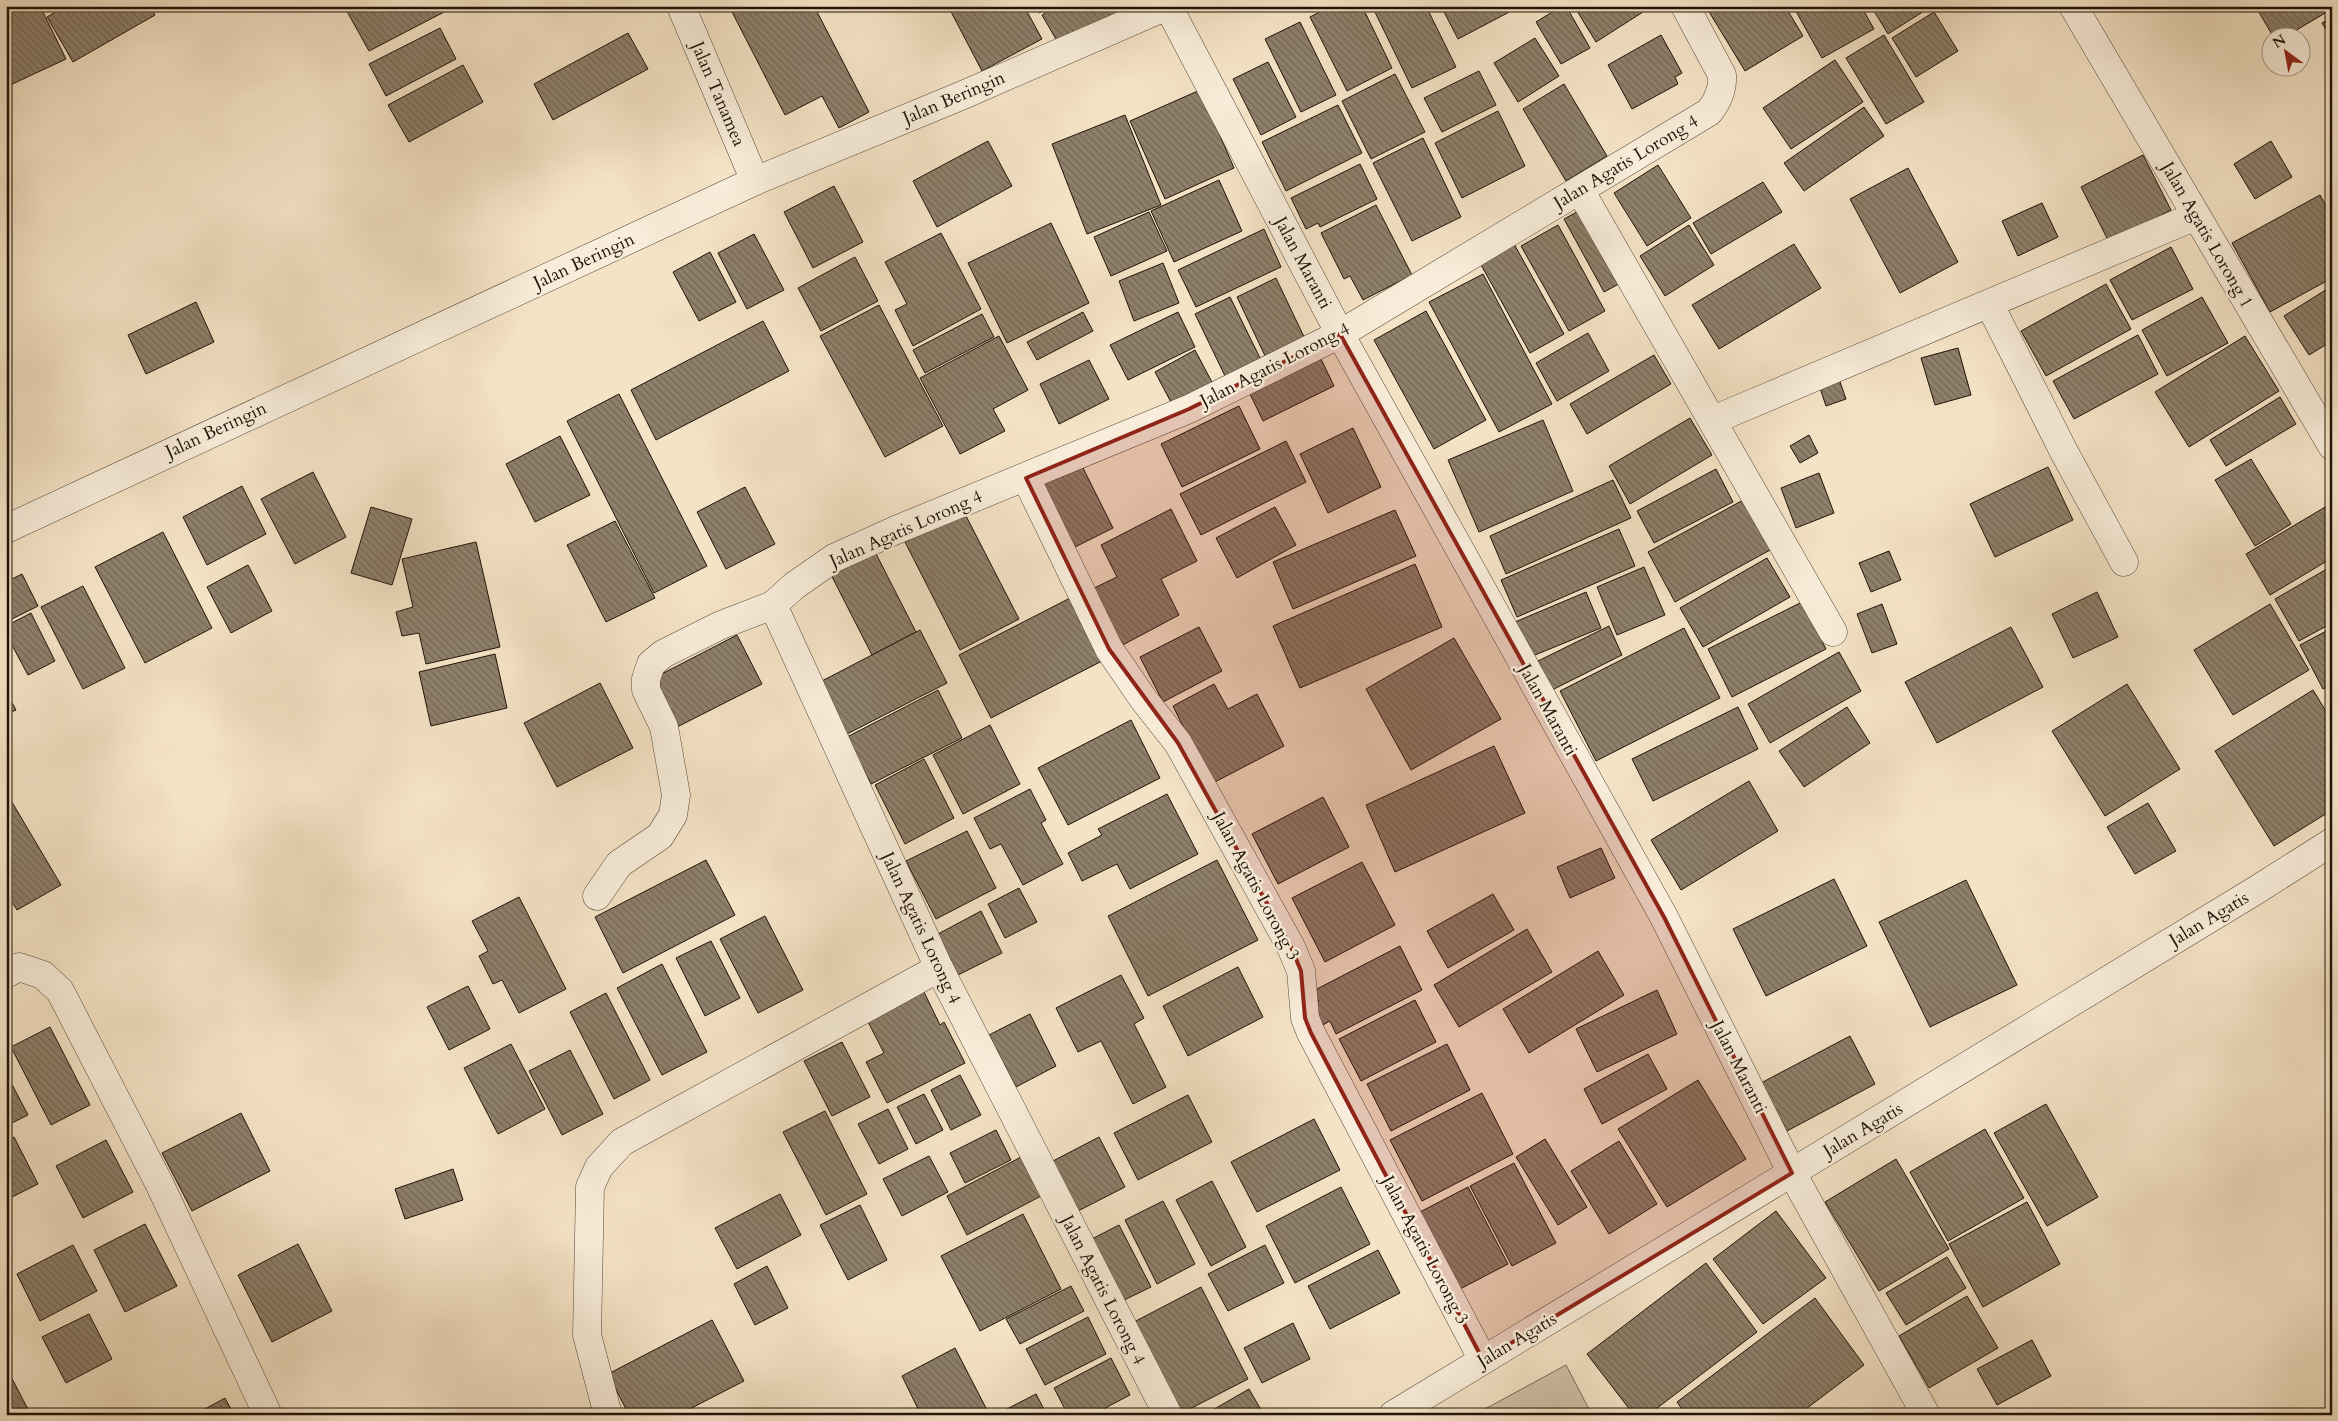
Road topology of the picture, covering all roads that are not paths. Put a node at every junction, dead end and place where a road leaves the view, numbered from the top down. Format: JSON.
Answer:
{"nodes":[{"id":1,"x":681,"y":6,"type":"edge"},
{"id":2,"x":1168,"y":6,"type":"edge"},
{"id":3,"x":1685,"y":6,"type":"edge"},
{"id":4,"x":2078,"y":14,"type":"edge"},
{"id":5,"x":755,"y":181,"type":"junction"},
{"id":6,"x":1580,"y":190,"type":"junction"},
{"id":7,"x":2196,"y":216,"type":"junction"},
{"id":8,"x":1990,"y":305,"type":"junction"},
{"id":9,"x":1340,"y":334,"type":"junction"},
{"id":10,"x":1713,"y":420,"type":"junction"},
{"id":11,"x":2332,"y":446,"type":"edge"},
{"id":12,"x":1026,"y":478,"type":"junction"},
{"id":13,"x":6,"y":529,"type":"edge"},
{"id":14,"x":2124,"y":562,"type":"dead end"},
{"id":15,"x":772,"y":605,"type":"junction"},
{"id":16,"x":1833,"y":632,"type":"dead end"},
{"id":17,"x":2332,"y":842,"type":"edge"},
{"id":18,"x":597,"y":896,"type":"dead end"},
{"id":19,"x":938,"y":968,"type":"junction"},
{"id":20,"x":6,"y":974,"type":"edge"},
{"id":21,"x":1792,"y":1173,"type":"junction"},
{"id":22,"x":1483,"y":1360,"type":"junction"},
{"id":23,"x":268,"y":1415,"type":"edge"},
{"id":24,"x":608,"y":1415,"type":"edge"},
{"id":25,"x":1168,"y":1415,"type":"edge"},
{"id":26,"x":1392,"y":1415,"type":"edge"},
{"id":27,"x":1926,"y":1415,"type":"edge"}],
"edges":[{"from":1,"to":5,"type":"street","name":"Jalan Tanamea"},
{"from":2,"to":5,"type":"street","name":"Jalan Beringin"},
{"from":2,"to":9,"type":"street","name":"Jalan Maranti"},
{"from":3,"to":6,"type":"street","name":"Jalan Agatis Lorong 4"},
{"from":4,"to":7,"type":"street","name":"Jalan Agatis Lorong 1"},
{"from":5,"to":13,"type":"street","name":"Jalan Beringin"},
{"from":6,"to":9,"type":"street","name":"Jalan Agatis Lorong 4"},
{"from":6,"to":10,"type":"street"},
{"from":7,"to":8,"type":"street"},
{"from":7,"to":11,"type":"street","name":"Jalan Agatis Lorong 1"},
{"from":8,"to":10,"type":"street"},
{"from":8,"to":14,"type":"street"},
{"from":9,"to":12,"type":"street","name":"Jalan Agatis Lorong 4"},
{"from":9,"to":21,"type":"street","name":"Jalan Maranti"},
{"from":10,"to":16,"type":"street"},
{"from":12,"to":15,"type":"street","name":"Jalan Agatis Lorong 4"},
{"from":12,"to":22,"type":"street","name":"Jalan Agatis Lorong 3"},
{"from":15,"to":18,"type":"street"},
{"from":15,"to":19,"type":"street","name":"Jalan Agatis Lorong 4"},
{"from":17,"to":21,"type":"street","name":"Jalan Agatis"},
{"from":19,"to":24,"type":"street"},
{"from":19,"to":25,"type":"street","name":"Jalan Agatis Lorong 4"},
{"from":20,"to":23,"type":"street"},
{"from":21,"to":22,"type":"street","name":"Jalan Agatis"},
{"from":21,"to":27,"type":"street","name":"Jalan Maranti"},
{"from":22,"to":26,"type":"street","name":"Jalan Agatis"}]}
